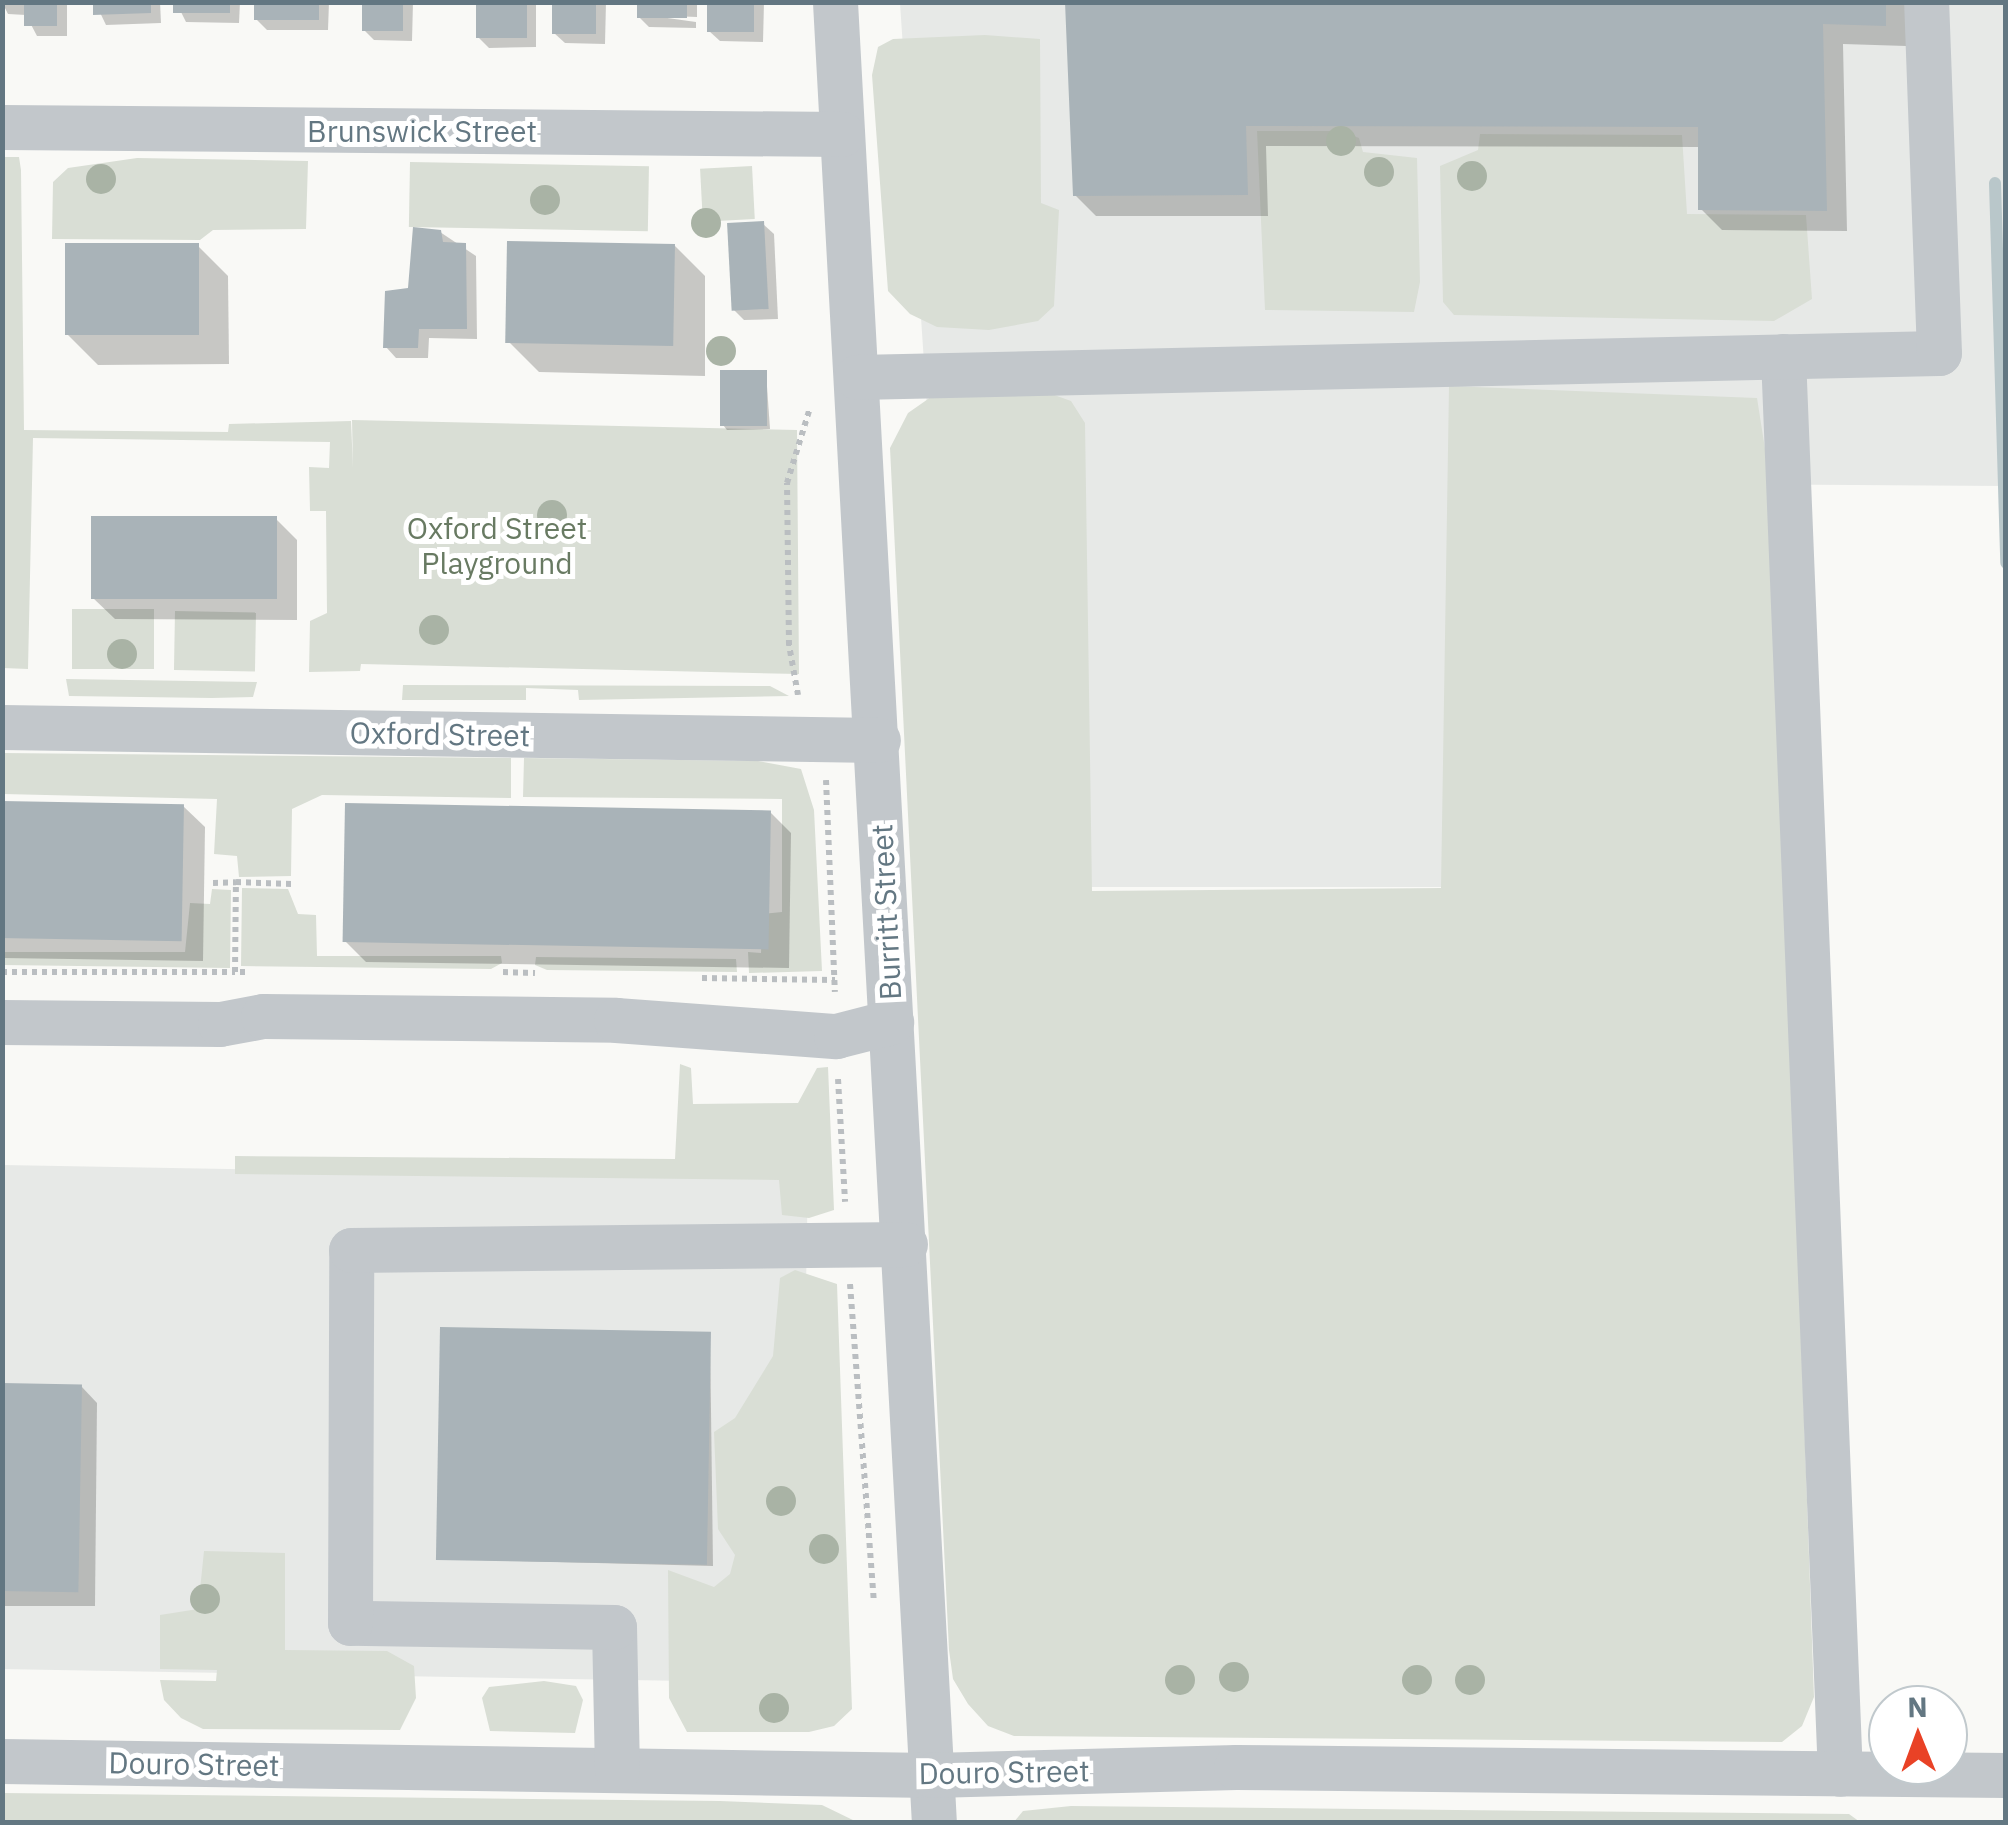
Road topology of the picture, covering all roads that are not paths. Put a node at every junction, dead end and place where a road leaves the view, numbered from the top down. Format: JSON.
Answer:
{"nodes":[{"id":1,"x":835,"y":2,"type":"edge"},
{"id":2,"x":1926,"y":2,"type":"edge"},
{"id":3,"x":2,"y":127,"type":"edge"},
{"id":4,"x":842,"y":134,"type":"junction"},
{"id":5,"x":1783,"y":356,"type":"junction"},
{"id":6,"x":858,"y":377,"type":"junction"},
{"id":7,"x":2,"y":727,"type":"edge"},
{"id":8,"x":878,"y":740,"type":"junction"},
{"id":9,"x":2,"y":1022,"type":"edge"},
{"id":10,"x":891,"y":1022,"type":"junction"},
{"id":11,"x":905,"y":1244,"type":"junction"},
{"id":12,"x":2,"y":1761,"type":"edge"},
{"id":13,"x":617,"y":1770,"type":"junction"},
{"id":14,"x":1840,"y":1774,"type":"junction"},
{"id":15,"x":932,"y":1775,"type":"junction"},
{"id":16,"x":2006,"y":1775,"type":"edge"},
{"id":17,"x":934,"y":1822,"type":"edge"}],
"edges":[{"from":1,"to":4,"type":"street","name":"Burritt Street"},
{"from":2,"to":5,"type":"street"},
{"from":3,"to":4,"type":"street","name":"Brunswick Street"},
{"from":4,"to":6,"type":"street","name":"Burritt Street"},
{"from":5,"to":6,"type":"street"},
{"from":5,"to":14,"type":"street"},
{"from":6,"to":8,"type":"street","name":"Burritt Street"},
{"from":7,"to":8,"type":"street","name":"Oxford Street"},
{"from":8,"to":10,"type":"street","name":"Burritt Street"},
{"from":9,"to":10,"type":"street"},
{"from":10,"to":11,"type":"street","name":"Burritt Street"},
{"from":11,"to":13,"type":"street"},
{"from":11,"to":15,"type":"street","name":"Burritt Street"},
{"from":12,"to":13,"type":"street","name":"Douro Street"},
{"from":13,"to":15,"type":"street","name":"Douro Street"},
{"from":14,"to":15,"type":"street","name":"Douro Street"},
{"from":14,"to":16,"type":"street","name":"Douro Street"},
{"from":15,"to":17,"type":"street","name":"Burritt Street"}]}
